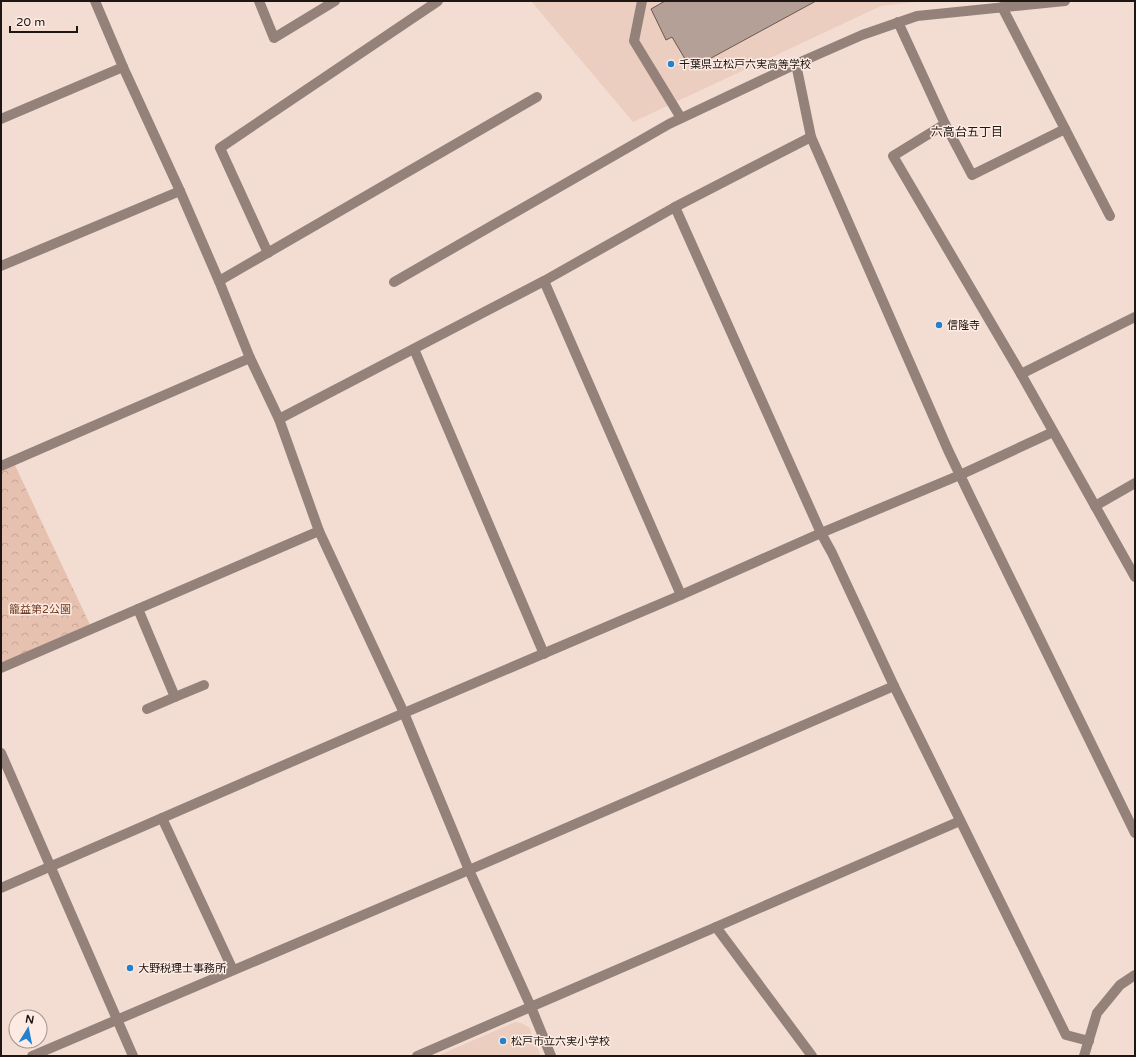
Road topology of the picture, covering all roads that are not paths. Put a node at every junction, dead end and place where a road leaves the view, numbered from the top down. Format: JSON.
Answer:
{"nodes":[{"id":1,"x":95,"y":1,"type":"edge"},
{"id":2,"x":259,"y":1,"type":"edge"},
{"id":3,"x":335,"y":1,"type":"edge"},
{"id":4,"x":438,"y":1,"type":"edge"},
{"id":5,"x":642,"y":1,"type":"edge"},
{"id":6,"x":1065,"y":1,"type":"edge"},
{"id":7,"x":1002,"y":7,"type":"junction"},
{"id":8,"x":898,"y":22,"type":"junction"},
{"id":9,"x":796,"y":64,"type":"junction"},
{"id":10,"x":123,"y":67,"type":"junction"},
{"id":11,"x":537,"y":97,"type":"dead end"},
{"id":12,"x":681,"y":118,"type":"junction"},
{"id":13,"x":1,"y":119,"type":"edge"},
{"id":14,"x":945,"y":124,"type":"junction"},
{"id":15,"x":1065,"y":129,"type":"junction"},
{"id":16,"x":811,"y":137,"type":"junction"},
{"id":17,"x":180,"y":191,"type":"junction"},
{"id":18,"x":675,"y":207,"type":"junction"},
{"id":19,"x":1110,"y":216,"type":"dead end"},
{"id":20,"x":268,"y":253,"type":"junction"},
{"id":21,"x":1,"y":266,"type":"edge"},
{"id":22,"x":219,"y":281,"type":"junction"},
{"id":23,"x":544,"y":281,"type":"junction"},
{"id":24,"x":394,"y":282,"type":"dead end"},
{"id":25,"x":1135,"y":317,"type":"edge"},
{"id":26,"x":414,"y":349,"type":"junction"},
{"id":27,"x":250,"y":358,"type":"junction"},
{"id":28,"x":1021,"y":374,"type":"junction"},
{"id":29,"x":279,"y":419,"type":"junction"},
{"id":30,"x":1054,"y":432,"type":"junction"},
{"id":31,"x":1,"y":466,"type":"edge"},
{"id":32,"x":960,"y":476,"type":"junction"},
{"id":33,"x":1135,"y":483,"type":"edge"},
{"id":34,"x":1095,"y":506,"type":"junction"},
{"id":35,"x":320,"y":531,"type":"junction"},
{"id":36,"x":821,"y":533,"type":"junction"},
{"id":37,"x":1135,"y":577,"type":"edge"},
{"id":38,"x":681,"y":595,"type":"junction"},
{"id":39,"x":138,"y":609,"type":"junction"},
{"id":40,"x":544,"y":654,"type":"junction"},
{"id":41,"x":1,"y":668,"type":"edge"},
{"id":42,"x":204,"y":686,"type":"dead end"},
{"id":43,"x":894,"y":686,"type":"junction"},
{"id":44,"x":175,"y":697,"type":"junction"},
{"id":45,"x":147,"y":709,"type":"dead end"},
{"id":46,"x":404,"y":714,"type":"junction"},
{"id":47,"x":1,"y":753,"type":"edge"},
{"id":48,"x":162,"y":818,"type":"junction"},
{"id":49,"x":960,"y":821,"type":"junction"},
{"id":50,"x":1135,"y":833,"type":"edge"},
{"id":51,"x":50,"y":866,"type":"junction"},
{"id":52,"x":469,"y":870,"type":"junction"},
{"id":53,"x":1,"y":888,"type":"edge"},
{"id":54,"x":716,"y":927,"type":"junction"},
{"id":55,"x":233,"y":970,"type":"junction"},
{"id":56,"x":1135,"y":975,"type":"edge"},
{"id":57,"x":531,"y":1007,"type":"junction"},
{"id":58,"x":117,"y":1019,"type":"junction"},
{"id":59,"x":1089,"y":1041,"type":"junction"},
{"id":60,"x":32,"y":1056,"type":"edge"},
{"id":61,"x":133,"y":1056,"type":"edge"},
{"id":62,"x":417,"y":1056,"type":"edge"},
{"id":63,"x":551,"y":1056,"type":"edge"},
{"id":64,"x":812,"y":1056,"type":"edge"},
{"id":65,"x":1084,"y":1056,"type":"edge"}],
"edges":[{"from":1,"to":10,"type":"street"},
{"from":2,"to":3,"type":"street"},
{"from":4,"to":20,"type":"street"},
{"from":5,"to":12,"type":"street"},
{"from":6,"to":7,"type":"street"},
{"from":7,"to":8,"type":"street"},
{"from":7,"to":15,"type":"street"},
{"from":8,"to":9,"type":"street"},
{"from":8,"to":14,"type":"street"},
{"from":9,"to":12,"type":"street"},
{"from":9,"to":16,"type":"street"},
{"from":10,"to":13,"type":"street"},
{"from":10,"to":17,"type":"street"},
{"from":11,"to":20,"type":"street"},
{"from":12,"to":24,"type":"street"},
{"from":14,"to":15,"type":"street"},
{"from":14,"to":28,"type":"street"},
{"from":15,"to":19,"type":"street"},
{"from":16,"to":18,"type":"street"},
{"from":16,"to":32,"type":"street"},
{"from":17,"to":21,"type":"street"},
{"from":17,"to":22,"type":"street"},
{"from":18,"to":23,"type":"street"},
{"from":18,"to":36,"type":"street"},
{"from":20,"to":22,"type":"street"},
{"from":22,"to":27,"type":"street"},
{"from":23,"to":26,"type":"street"},
{"from":23,"to":38,"type":"street"},
{"from":25,"to":28,"type":"street"},
{"from":26,"to":29,"type":"street"},
{"from":26,"to":40,"type":"street"},
{"from":27,"to":29,"type":"street"},
{"from":27,"to":31,"type":"street"},
{"from":28,"to":30,"type":"street"},
{"from":29,"to":35,"type":"street"},
{"from":30,"to":32,"type":"street"},
{"from":30,"to":34,"type":"street"},
{"from":32,"to":36,"type":"street"},
{"from":32,"to":50,"type":"street"},
{"from":33,"to":34,"type":"street"},
{"from":34,"to":37,"type":"street"},
{"from":35,"to":39,"type":"street"},
{"from":35,"to":46,"type":"street"},
{"from":36,"to":38,"type":"street"},
{"from":36,"to":43,"type":"street"},
{"from":38,"to":40,"type":"street"},
{"from":39,"to":41,"type":"street"},
{"from":39,"to":44,"type":"street"},
{"from":40,"to":46,"type":"street"},
{"from":42,"to":44,"type":"street"},
{"from":43,"to":49,"type":"street"},
{"from":43,"to":52,"type":"street"},
{"from":44,"to":45,"type":"street"},
{"from":46,"to":48,"type":"street"},
{"from":46,"to":52,"type":"street"},
{"from":47,"to":51,"type":"street"},
{"from":48,"to":51,"type":"street"},
{"from":48,"to":55,"type":"street"},
{"from":49,"to":54,"type":"street"},
{"from":49,"to":59,"type":"street"},
{"from":51,"to":53,"type":"street"},
{"from":51,"to":58,"type":"street"},
{"from":52,"to":55,"type":"street"},
{"from":52,"to":57,"type":"street"},
{"from":54,"to":57,"type":"street"},
{"from":54,"to":64,"type":"street"},
{"from":55,"to":58,"type":"street"},
{"from":56,"to":59,"type":"street"},
{"from":57,"to":62,"type":"street"},
{"from":57,"to":63,"type":"street"},
{"from":58,"to":60,"type":"street"},
{"from":58,"to":61,"type":"street"},
{"from":59,"to":65,"type":"street"}]}
